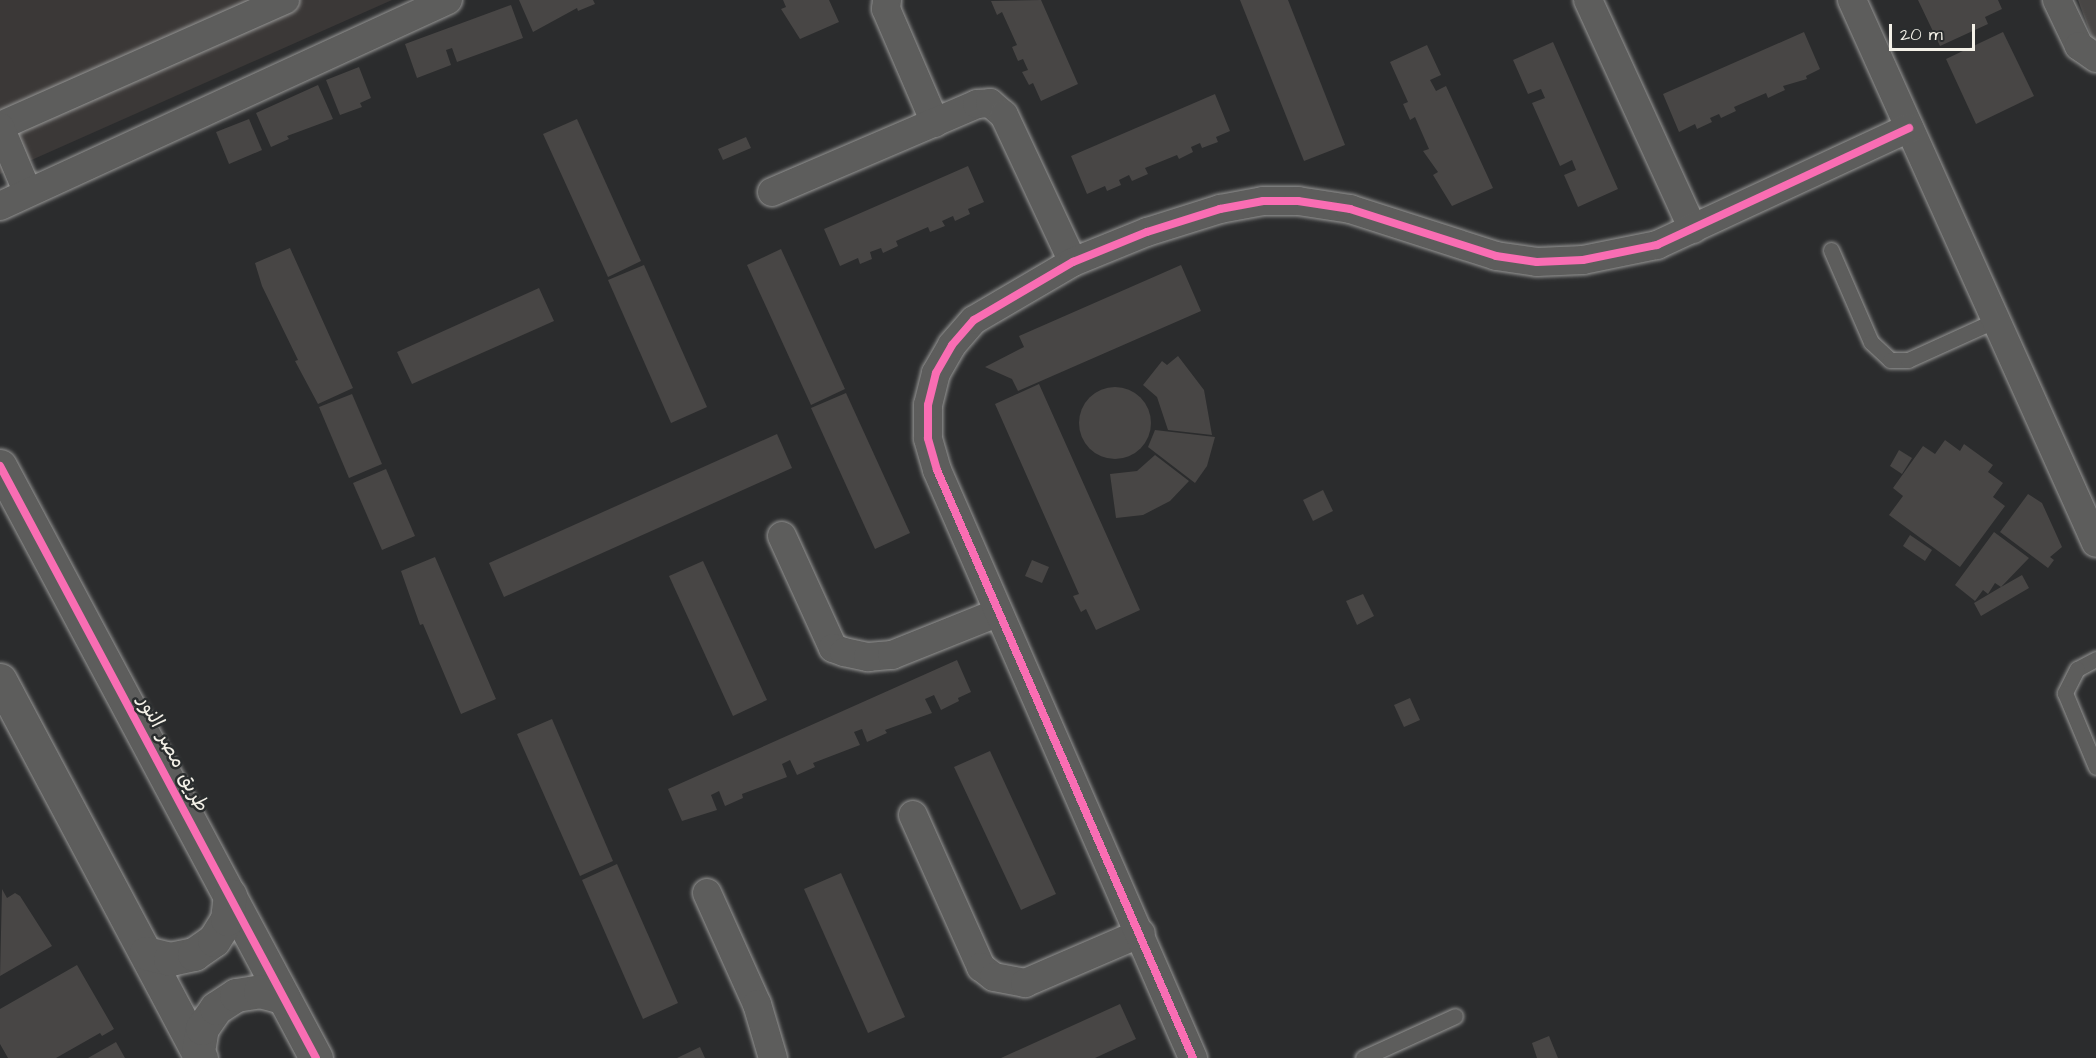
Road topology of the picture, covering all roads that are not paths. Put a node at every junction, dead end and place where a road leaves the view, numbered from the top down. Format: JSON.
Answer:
{"nodes":[{"id":1,"x":285,"y":0,"type":"edge"},
{"id":2,"x":448,"y":0,"type":"edge"},
{"id":3,"x":887,"y":0,"type":"edge"},
{"id":4,"x":1588,"y":0,"type":"edge"},
{"id":5,"x":1852,"y":0,"type":"edge"},
{"id":6,"x":2057,"y":0,"type":"edge"},
{"id":7,"x":2096,"y":58,"type":"edge"},
{"id":8,"x":936,"y":123,"type":"junction"},
{"id":9,"x":0,"y":126,"type":"edge"},
{"id":10,"x":1909,"y":128,"type":"junction"},
{"id":11,"x":27,"y":191,"type":"junction"},
{"id":12,"x":772,"y":192,"type":"dead end"},
{"id":13,"x":0,"y":206,"type":"edge"},
{"id":14,"x":1693,"y":229,"type":"junction"},
{"id":15,"x":1831,"y":250,"type":"dead end"},
{"id":16,"x":1074,"y":262,"type":"junction"},
{"id":17,"x":1996,"y":320,"type":"junction"},
{"id":18,"x":0,"y":466,"type":"edge"},
{"id":19,"x":2094,"y":533,"type":"edge"},
{"id":20,"x":782,"y":536,"type":"dead end"},
{"id":21,"x":997,"y":613,"type":"junction"},
{"id":22,"x":2096,"y":659,"type":"edge"},
{"id":23,"x":0,"y":680,"type":"edge"},
{"id":24,"x":2096,"y":767,"type":"edge"},
{"id":25,"x":913,"y":815,"type":"dead end"},
{"id":26,"x":707,"y":893,"type":"dead end"},
{"id":27,"x":230,"y":895,"type":"junction"},
{"id":28,"x":1141,"y":933,"type":"junction"},
{"id":29,"x":146,"y":953,"type":"junction"},
{"id":30,"x":283,"y":997,"type":"junction"},
{"id":31,"x":1455,"y":1016,"type":"dead end"},
{"id":32,"x":199,"y":1055,"type":"edge"},
{"id":33,"x":316,"y":1058,"type":"edge"},
{"id":34,"x":772,"y":1058,"type":"edge"},
{"id":35,"x":1193,"y":1058,"type":"edge"},
{"id":36,"x":1363,"y":1058,"type":"edge"}],
"edges":[{"from":1,"to":9,"type":"street"},
{"from":2,"to":11,"type":"street"},
{"from":3,"to":8,"type":"street"},
{"from":4,"to":14,"type":"street"},
{"from":5,"to":10,"type":"street"},
{"from":6,"to":7,"type":"street"},
{"from":8,"to":12,"type":"street"},
{"from":8,"to":16,"type":"street"},
{"from":9,"to":11,"type":"street"},
{"from":10,"to":14,"type":"street"},
{"from":10,"to":17,"type":"street"},
{"from":11,"to":13,"type":"street"},
{"from":14,"to":16,"type":"street"},
{"from":15,"to":17,"type":"lane"},
{"from":16,"to":21,"type":"street"},
{"from":17,"to":19,"type":"street"},
{"from":18,"to":27,"type":"street","name":"طريق مصر النور"},
{"from":20,"to":21,"type":"street"},
{"from":21,"to":28,"type":"street"},
{"from":22,"to":24,"type":"lane"},
{"from":23,"to":29,"type":"street"},
{"from":25,"to":28,"type":"street"},
{"from":26,"to":34,"type":"street"},
{"from":27,"to":29,"type":"street"},
{"from":27,"to":30,"type":"street","name":"طريق مصر النور"},
{"from":28,"to":35,"type":"street"},
{"from":29,"to":32,"type":"street"},
{"from":30,"to":32,"type":"street"},
{"from":30,"to":33,"type":"street","name":"طريق مصر النور"},
{"from":31,"to":36,"type":"lane"}]}
